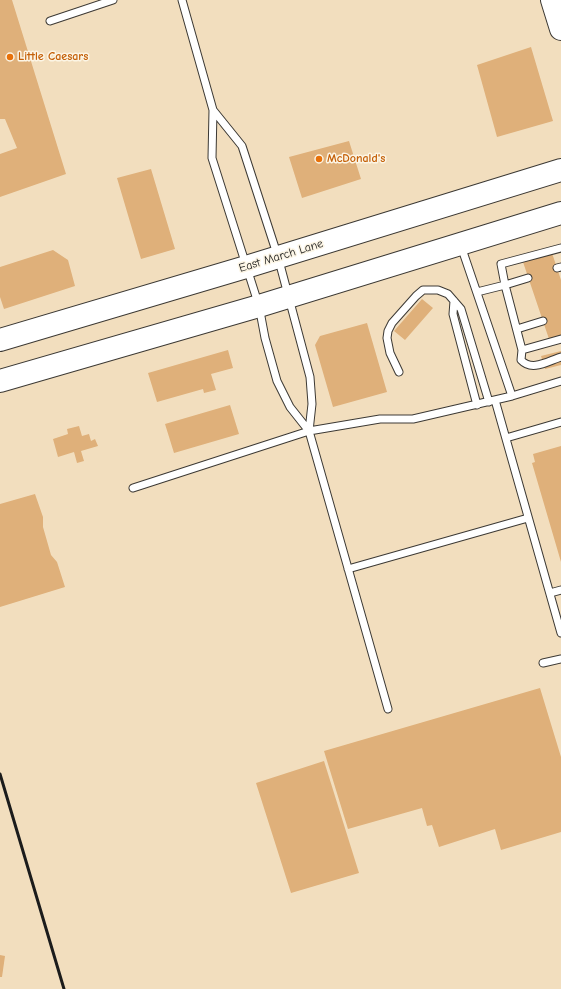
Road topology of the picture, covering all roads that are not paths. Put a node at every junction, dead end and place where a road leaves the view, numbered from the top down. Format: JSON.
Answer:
{"nodes":[{"id":1,"x":113,"y":0,"type":"edge"},
{"id":2,"x":182,"y":0,"type":"edge"},
{"id":3,"x":552,"y":0,"type":"edge"},
{"id":4,"x":50,"y":21,"type":"dead end"},
{"id":5,"x":561,"y":29,"type":"edge"},
{"id":6,"x":213,"y":110,"type":"junction"},
{"id":7,"x":561,"y":170,"type":"edge"},
{"id":8,"x":561,"y":213,"type":"edge"},
{"id":9,"x":460,"y":244,"type":"junction"},
{"id":10,"x":561,"y":248,"type":"edge"},
{"id":11,"x":278,"y":257,"type":"junction"},
{"id":12,"x":246,"y":267,"type":"junction"},
{"id":13,"x":528,"y":278,"type":"dead end"},
{"id":14,"x":505,"y":285,"type":"junction"},
{"id":15,"x":477,"y":292,"type":"junction"},
{"id":16,"x":289,"y":297,"type":"junction"},
{"id":17,"x":454,"y":301,"type":"junction"},
{"id":18,"x":259,"y":306,"type":"junction"},
{"id":19,"x":543,"y":321,"type":"dead end"},
{"id":20,"x":517,"y":329,"type":"junction"},
{"id":21,"x":561,"y":339,"type":"edge"},
{"id":22,"x":0,"y":340,"type":"edge"},
{"id":23,"x":522,"y":350,"type":"junction"},
{"id":24,"x":561,"y":357,"type":"edge"},
{"id":25,"x":399,"y":372,"type":"dead end"},
{"id":26,"x":0,"y":381,"type":"edge"},
{"id":27,"x":561,"y":381,"type":"edge"},
{"id":28,"x":512,"y":396,"type":"junction"},
{"id":29,"x":492,"y":401,"type":"junction"},
{"id":30,"x":477,"y":405,"type":"junction"},
{"id":31,"x":561,"y":422,"type":"edge"},
{"id":32,"x":309,"y":432,"type":"junction"},
{"id":33,"x":506,"y":438,"type":"junction"},
{"id":34,"x":133,"y":488,"type":"dead end"},
{"id":35,"x":528,"y":518,"type":"junction"},
{"id":36,"x":348,"y":569,"type":"junction"},
{"id":37,"x":561,"y":590,"type":"edge"},
{"id":38,"x":550,"y":594,"type":"junction"},
{"id":39,"x":561,"y":633,"type":"edge"},
{"id":40,"x":561,"y":659,"type":"edge"},
{"id":41,"x":543,"y":663,"type":"dead end"},
{"id":42,"x":388,"y":709,"type":"dead end"}],
"edges":[{"from":1,"to":4,"type":"lane"},
{"from":2,"to":6,"type":"lane"},
{"from":3,"to":5,"type":"main road"},
{"from":6,"to":11,"type":"lane"},
{"from":6,"to":12,"type":"lane"},
{"from":7,"to":11,"type":"main road","name":"East March Lane"},
{"from":8,"to":9,"type":"main road"},
{"from":9,"to":15,"type":"lane"},
{"from":9,"to":16,"type":"main road"},
{"from":10,"to":14,"type":"lane"},
{"from":11,"to":12,"type":"main road","name":"East March Lane"},
{"from":11,"to":16,"type":"lane"},
{"from":12,"to":18,"type":"lane"},
{"from":12,"to":22,"type":"main road","name":"East March Lane"},
{"from":13,"to":14,"type":"lane"},
{"from":14,"to":15,"type":"lane"},
{"from":14,"to":20,"type":"lane"},
{"from":15,"to":28,"type":"lane"},
{"from":16,"to":18,"type":"main road"},
{"from":16,"to":32,"type":"lane"},
{"from":17,"to":25,"type":"lane"},
{"from":17,"to":29,"type":"lane"},
{"from":17,"to":30,"type":"lane"},
{"from":18,"to":26,"type":"main road"},
{"from":18,"to":32,"type":"lane"},
{"from":19,"to":20,"type":"lane"},
{"from":20,"to":23,"type":"lane"},
{"from":21,"to":23,"type":"lane"},
{"from":23,"to":24,"type":"lane"},
{"from":27,"to":28,"type":"lane"},
{"from":28,"to":29,"type":"lane"},
{"from":29,"to":30,"type":"lane"},
{"from":29,"to":33,"type":"lane"},
{"from":30,"to":32,"type":"lane"},
{"from":31,"to":33,"type":"lane"},
{"from":32,"to":34,"type":"lane"},
{"from":32,"to":36,"type":"lane"},
{"from":33,"to":35,"type":"lane"},
{"from":35,"to":36,"type":"lane"},
{"from":35,"to":38,"type":"lane"},
{"from":36,"to":42,"type":"lane"},
{"from":37,"to":38,"type":"lane"},
{"from":38,"to":39,"type":"lane"},
{"from":40,"to":41,"type":"lane"}]}
